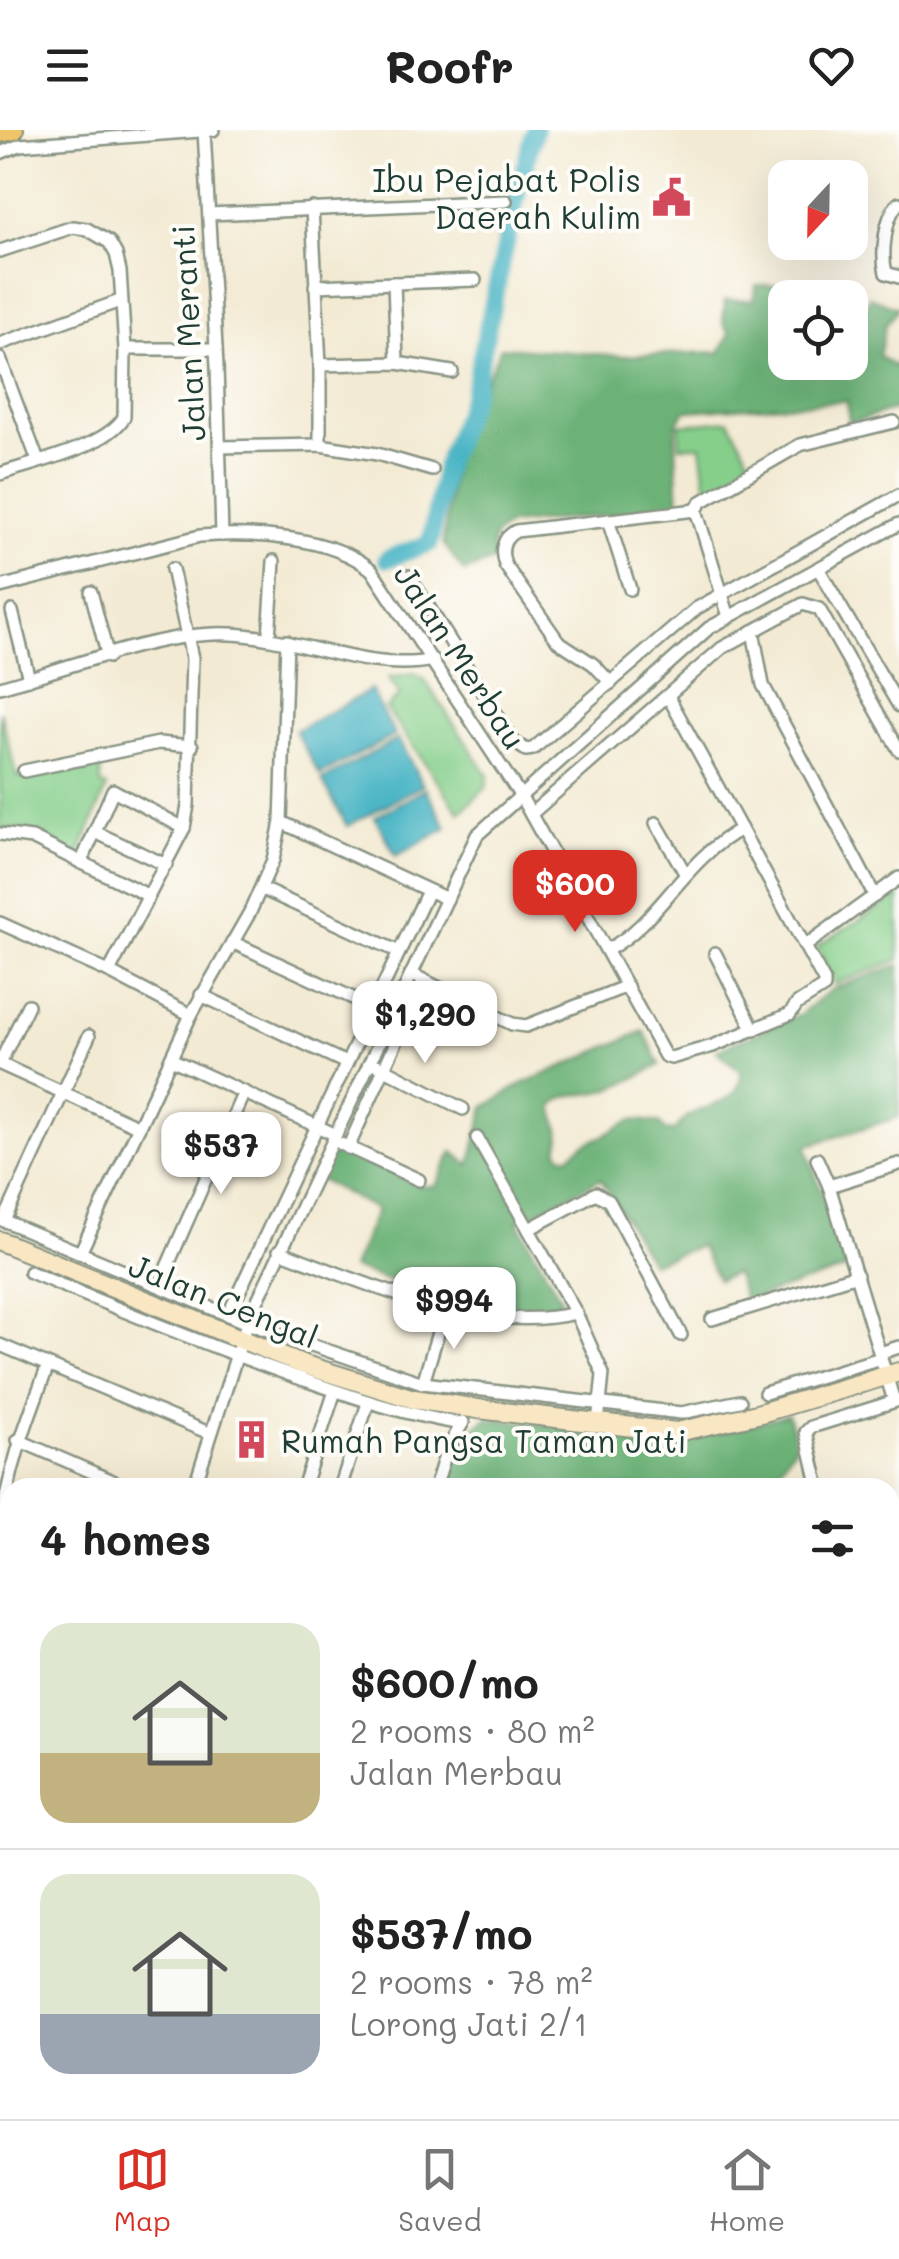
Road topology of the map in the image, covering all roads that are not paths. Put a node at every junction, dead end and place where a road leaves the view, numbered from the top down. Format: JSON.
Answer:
{"nodes":[{"id":1,"x":14,"y":130,"type":"edge"},
{"id":2,"x":204,"y":130,"type":"edge"},
{"id":3,"x":213,"y":130,"type":"edge"},
{"id":4,"x":0,"y":133,"type":"edge"},
{"id":5,"x":0,"y":153,"type":"edge"},
{"id":6,"x":506,"y":201,"type":"dead end"},
{"id":7,"x":899,"y":203,"type":"edge"},
{"id":8,"x":312,"y":208,"type":"junction"},
{"id":9,"x":209,"y":214,"type":"junction"},
{"id":10,"x":0,"y":251,"type":"edge"},
{"id":11,"x":899,"y":277,"type":"edge"},
{"id":12,"x":475,"y":280,"type":"dead end"},
{"id":13,"x":394,"y":283,"type":"junction"},
{"id":14,"x":315,"y":286,"type":"junction"},
{"id":15,"x":120,"y":301,"type":"junction"},
{"id":16,"x":0,"y":344,"type":"edge"},
{"id":17,"x":124,"y":349,"type":"junction"},
{"id":18,"x":216,"y":349,"type":"junction"},
{"id":19,"x":0,"y":359,"type":"edge"},
{"id":20,"x":397,"y":363,"type":"junction"},
{"id":21,"x":320,"y":365,"type":"junction"},
{"id":22,"x":452,"y":372,"type":"dead end"},
{"id":23,"x":894,"y":422,"type":"dead end"},
{"id":24,"x":320,"y":444,"type":"junction"},
{"id":25,"x":220,"y":448,"type":"junction"},
{"id":26,"x":38,"y":461,"type":"junction"},
{"id":27,"x":432,"y":470,"type":"dead end"},
{"id":28,"x":0,"y":474,"type":"edge"},
{"id":29,"x":899,"y":495,"type":"edge"},
{"id":30,"x":696,"y":510,"type":"junction"},
{"id":31,"x":608,"y":520,"type":"junction"},
{"id":32,"x":899,"y":524,"type":"edge"},
{"id":33,"x":222,"y":534,"type":"junction"},
{"id":34,"x":274,"y":561,"type":"dead end"},
{"id":35,"x":818,"y":568,"type":"junction"},
{"id":36,"x":172,"y":569,"type":"dead end"},
{"id":37,"x":409,"y":576,"type":"dead end"},
{"id":38,"x":0,"y":588,"type":"edge"},
{"id":39,"x":630,"y":590,"type":"dead end"},
{"id":40,"x":91,"y":592,"type":"dead end"},
{"id":41,"x":723,"y":595,"type":"junction"},
{"id":42,"x":12,"y":611,"type":"dead end"},
{"id":43,"x":730,"y":617,"type":"junction"},
{"id":44,"x":753,"y":631,"type":"junction"},
{"id":45,"x":187,"y":636,"type":"junction"},
{"id":46,"x":269,"y":638,"type":"junction"},
{"id":47,"x":287,"y":641,"type":"junction"},
{"id":48,"x":108,"y":657,"type":"junction"},
{"id":49,"x":434,"y":660,"type":"junction"},
{"id":50,"x":464,"y":662,"type":"junction"},
{"id":51,"x":444,"y":676,"type":"junction"},
{"id":52,"x":29,"y":678,"type":"junction"},
{"id":53,"x":611,"y":683,"type":"junction"},
{"id":54,"x":0,"y":686,"type":"edge"},
{"id":55,"x":890,"y":690,"type":"junction"},
{"id":56,"x":668,"y":696,"type":"junction"},
{"id":57,"x":872,"y":702,"type":"junction"},
{"id":58,"x":899,"y":706,"type":"edge"},
{"id":59,"x":192,"y":746,"type":"junction"},
{"id":60,"x":899,"y":750,"type":"edge"},
{"id":61,"x":24,"y":771,"type":"dead end"},
{"id":62,"x":520,"y":795,"type":"junction"},
{"id":63,"x":532,"y":814,"type":"junction"},
{"id":64,"x":281,"y":822,"type":"junction"},
{"id":65,"x":656,"y":823,"type":"dead end"},
{"id":66,"x":184,"y":828,"type":"junction"},
{"id":67,"x":741,"y":829,"type":"junction"},
{"id":68,"x":95,"y":832,"type":"junction"},
{"id":69,"x":0,"y":834,"type":"edge"},
{"id":70,"x":82,"y":862,"type":"junction"},
{"id":71,"x":166,"y":865,"type":"junction"},
{"id":72,"x":686,"y":873,"type":"junction"},
{"id":73,"x":899,"y":878,"type":"edge"},
{"id":74,"x":262,"y":889,"type":"junction"},
{"id":75,"x":428,"y":891,"type":"junction"},
{"id":76,"x":149,"y":896,"type":"junction"},
{"id":77,"x":874,"y":896,"type":"junction"},
{"id":78,"x":447,"y":899,"type":"junction"},
{"id":79,"x":0,"y":923,"type":"edge"},
{"id":80,"x":232,"y":942,"type":"junction"},
{"id":81,"x":805,"y":946,"type":"junction"},
{"id":82,"x":607,"y":950,"type":"junction"},
{"id":83,"x":399,"y":952,"type":"junction"},
{"id":84,"x":715,"y":953,"type":"dead end"},
{"id":85,"x":109,"y":972,"type":"junction"},
{"id":86,"x":411,"y":974,"type":"junction"},
{"id":87,"x":424,"y":981,"type":"junction"},
{"id":88,"x":627,"y":986,"type":"junction"},
{"id":89,"x":201,"y":994,"type":"junction"},
{"id":90,"x":28,"y":1005,"type":"dead end"},
{"id":91,"x":372,"y":1007,"type":"junction"},
{"id":92,"x":192,"y":1014,"type":"junction"},
{"id":93,"x":754,"y":1030,"type":"junction"},
{"id":94,"x":88,"y":1036,"type":"dead end"},
{"id":95,"x":171,"y":1059,"type":"junction"},
{"id":96,"x":368,"y":1061,"type":"junction"},
{"id":97,"x":346,"y":1063,"type":"junction"},
{"id":98,"x":0,"y":1064,"type":"edge"},
{"id":99,"x":383,"y":1068,"type":"junction"},
{"id":100,"x":60,"y":1092,"type":"junction"},
{"id":101,"x":244,"y":1092,"type":"junction"},
{"id":102,"x":463,"y":1109,"type":"dead end"},
{"id":103,"x":139,"y":1126,"type":"junction"},
{"id":104,"x":316,"y":1126,"type":"junction"},
{"id":105,"x":333,"y":1137,"type":"junction"},
{"id":106,"x":476,"y":1138,"type":"dead end"},
{"id":107,"x":348,"y":1148,"type":"junction"},
{"id":108,"x":817,"y":1159,"type":"dead end"},
{"id":109,"x":899,"y":1164,"type":"edge"},
{"id":110,"x":419,"y":1180,"type":"dead end"},
{"id":111,"x":830,"y":1186,"type":"junction"},
{"id":112,"x":2,"y":1220,"type":"edge"},
{"id":113,"x":529,"y":1229,"type":"junction"},
{"id":114,"x":0,"y":1242,"type":"edge"},
{"id":115,"x":279,"y":1252,"type":"junction"},
{"id":116,"x":80,"y":1253,"type":"junction"},
{"id":117,"x":30,"y":1272,"type":"dead end"},
{"id":118,"x":857,"y":1276,"type":"junction"},
{"id":119,"x":159,"y":1285,"type":"junction"},
{"id":120,"x":445,"y":1309,"type":"junction"},
{"id":121,"x":576,"y":1313,"type":"junction"},
{"id":122,"x":228,"y":1315,"type":"junction"},
{"id":123,"x":712,"y":1320,"type":"dead end"},
{"id":124,"x":681,"y":1334,"type":"dead end"},
{"id":125,"x":241,"y":1340,"type":"junction"},
{"id":126,"x":0,"y":1345,"type":"edge"},
{"id":127,"x":899,"y":1347,"type":"edge"},
{"id":128,"x":887,"y":1365,"type":"edge"},
{"id":129,"x":48,"y":1366,"type":"junction"},
{"id":130,"x":424,"y":1383,"type":"junction"},
{"id":131,"x":335,"y":1390,"type":"junction"},
{"id":132,"x":765,"y":1394,"type":"dead end"},
{"id":133,"x":897,"y":1400,"type":"edge"},
{"id":134,"x":740,"y":1401,"type":"dead end"},
{"id":135,"x":368,"y":1403,"type":"junction"},
{"id":136,"x":599,"y":1403,"type":"junction"},
{"id":137,"x":478,"y":1410,"type":"junction"},
{"id":138,"x":598,"y":1423,"type":"junction"},
{"id":139,"x":462,"y":1424,"type":"junction"},
{"id":140,"x":209,"y":1433,"type":"junction"},
{"id":141,"x":18,"y":1440,"type":"junction"},
{"id":142,"x":8,"y":1478,"type":"edge"},
{"id":143,"x":106,"y":1478,"type":"edge"},
{"id":144,"x":197,"y":1478,"type":"edge"},
{"id":145,"x":305,"y":1478,"type":"edge"},
{"id":146,"x":343,"y":1478,"type":"edge"},
{"id":147,"x":438,"y":1478,"type":"edge"},
{"id":148,"x":817,"y":1478,"type":"edge"}],
"edges":[{"from":1,"to":4,"type":"main road"},
{"from":2,"to":3,"type":"street"},
{"from":2,"to":5,"type":"street"},
{"from":2,"to":9,"type":"street","name":"Jalan Meranti"},
{"from":6,"to":8,"type":"street"},
{"from":7,"to":11,"type":"street"},
{"from":8,"to":9,"type":"street"},
{"from":8,"to":14,"type":"street"},
{"from":9,"to":18,"type":"street","name":"Jalan Meranti"},
{"from":10,"to":15,"type":"street"},
{"from":12,"to":13,"type":"street"},
{"from":13,"to":14,"type":"street"},
{"from":13,"to":20,"type":"street"},
{"from":14,"to":21,"type":"street"},
{"from":15,"to":16,"type":"street"},
{"from":15,"to":17,"type":"street"},
{"from":17,"to":18,"type":"street"},
{"from":17,"to":26,"type":"street"},
{"from":18,"to":25,"type":"street","name":"Jalan Meranti"},
{"from":19,"to":26,"type":"street"},
{"from":20,"to":21,"type":"street"},
{"from":20,"to":22,"type":"street"},
{"from":21,"to":24,"type":"street"},
{"from":23,"to":30,"type":"street"},
{"from":24,"to":25,"type":"street"},
{"from":24,"to":27,"type":"street"},
{"from":25,"to":33,"type":"street","name":"Jalan Meranti"},
{"from":26,"to":28,"type":"street"},
{"from":29,"to":41,"type":"street"},
{"from":30,"to":31,"type":"street"},
{"from":30,"to":41,"type":"street"},
{"from":31,"to":39,"type":"street"},
{"from":31,"to":53,"type":"street"},
{"from":32,"to":35,"type":"street"},
{"from":33,"to":38,"type":"street","name":"Jalan Merbau"},
{"from":33,"to":49,"type":"street","name":"Jalan Merbau"},
{"from":34,"to":46,"type":"street"},
{"from":35,"to":43,"type":"street"},
{"from":35,"to":55,"type":"street"},
{"from":36,"to":45,"type":"street"},
{"from":37,"to":50,"type":"street"},
{"from":40,"to":48,"type":"street"},
{"from":41,"to":43,"type":"street"},
{"from":41,"to":53,"type":"street"},
{"from":42,"to":52,"type":"street"},
{"from":43,"to":62,"type":"street"},
{"from":44,"to":56,"type":"street"},
{"from":44,"to":57,"type":"street"},
{"from":44,"to":77,"type":"street"},
{"from":45,"to":46,"type":"street"},
{"from":45,"to":48,"type":"street"},
{"from":45,"to":59,"type":"street"},
{"from":46,"to":47,"type":"street"},
{"from":47,"to":49,"type":"street"},
{"from":47,"to":64,"type":"street"},
{"from":48,"to":52,"type":"street"},
{"from":49,"to":51,"type":"street","name":"Jalan Merbau"},
{"from":50,"to":51,"type":"street"},
{"from":50,"to":53,"type":"street"},
{"from":51,"to":62,"type":"street","name":"Jalan Merbau"},
{"from":52,"to":54,"type":"street"},
{"from":55,"to":57,"type":"street"},
{"from":55,"to":58,"type":"street"},
{"from":56,"to":63,"type":"street"},
{"from":56,"to":67,"type":"street"},
{"from":57,"to":60,"type":"street"},
{"from":59,"to":61,"type":"street"},
{"from":59,"to":66,"type":"street"},
{"from":62,"to":63,"type":"street","name":"Jalan Merbau"},
{"from":62,"to":78,"type":"street"},
{"from":63,"to":82,"type":"street","name":"Jalan Merbau"},
{"from":64,"to":74,"type":"street"},
{"from":64,"to":75,"type":"street"},
{"from":65,"to":72,"type":"street"},
{"from":66,"to":68,"type":"street"},
{"from":66,"to":71,"type":"street"},
{"from":67,"to":72,"type":"street"},
{"from":67,"to":81,"type":"street"},
{"from":68,"to":70,"type":"street"},
{"from":68,"to":71,"type":"street"},
{"from":69,"to":70,"type":"street"},
{"from":70,"to":76,"type":"street"},
{"from":71,"to":76,"type":"street"},
{"from":72,"to":82,"type":"street"},
{"from":73,"to":77,"type":"street"},
{"from":74,"to":80,"type":"street"},
{"from":74,"to":83,"type":"street"},
{"from":75,"to":78,"type":"street"},
{"from":75,"to":83,"type":"street"},
{"from":76,"to":85,"type":"street"},
{"from":77,"to":81,"type":"street"},
{"from":78,"to":86,"type":"street"},
{"from":79,"to":85,"type":"street"},
{"from":80,"to":89,"type":"street"},
{"from":80,"to":91,"type":"street"},
{"from":81,"to":93,"type":"street"},
{"from":82,"to":88,"type":"street","name":"Jalan Merbau"},
{"from":83,"to":91,"type":"street"},
{"from":84,"to":93,"type":"street"},
{"from":85,"to":92,"type":"street"},
{"from":86,"to":87,"type":"street"},
{"from":86,"to":96,"type":"street"},
{"from":87,"to":88,"type":"street"},
{"from":87,"to":99,"type":"street"},
{"from":88,"to":93,"type":"street","name":"Jalan Merbau"},
{"from":89,"to":92,"type":"street"},
{"from":89,"to":97,"type":"street"},
{"from":90,"to":98,"type":"street"},
{"from":91,"to":97,"type":"street"},
{"from":92,"to":95,"type":"street"},
{"from":94,"to":100,"type":"street"},
{"from":95,"to":101,"type":"street"},
{"from":95,"to":103,"type":"street"},
{"from":96,"to":99,"type":"street"},
{"from":96,"to":105,"type":"street"},
{"from":97,"to":104,"type":"street"},
{"from":98,"to":100,"type":"street"},
{"from":99,"to":102,"type":"street"},
{"from":99,"to":107,"type":"street"},
{"from":100,"to":103,"type":"street"},
{"from":100,"to":112,"type":"street"},
{"from":101,"to":104,"type":"street"},
{"from":101,"to":119,"type":"street"},
{"from":103,"to":116,"type":"street"},
{"from":104,"to":105,"type":"street"},
{"from":104,"to":122,"type":"street"},
{"from":105,"to":107,"type":"street"},
{"from":105,"to":115,"type":"street"},
{"from":106,"to":113,"type":"street"},
{"from":107,"to":110,"type":"street"},
{"from":108,"to":111,"type":"street"},
{"from":109,"to":111,"type":"street"},
{"from":111,"to":118,"type":"street"},
{"from":112,"to":116,"type":"street"},
{"from":113,"to":121,"type":"street"},
{"from":113,"to":124,"type":"street"},
{"from":114,"to":125,"type":"street","name":"Jalan Cengal"},
{"from":115,"to":120,"type":"street"},
{"from":115,"to":125,"type":"street"},
{"from":116,"to":119,"type":"street"},
{"from":117,"to":125,"type":"street"},
{"from":118,"to":123,"type":"street"},
{"from":118,"to":128,"type":"street"},
{"from":119,"to":122,"type":"street"},
{"from":120,"to":121,"type":"street"},
{"from":120,"to":130,"type":"street"},
{"from":121,"to":136,"type":"street"},
{"from":122,"to":125,"type":"street"},
{"from":125,"to":130,"type":"street"},
{"from":125,"to":131,"type":"street"},
{"from":125,"to":137,"type":"street","name":"Jalan Cengal"},
{"from":125,"to":140,"type":"street"},
{"from":126,"to":129,"type":"street"},
{"from":127,"to":128,"type":"street"},
{"from":128,"to":132,"type":"street"},
{"from":128,"to":133,"type":"street"},
{"from":128,"to":138,"type":"street","name":"Jalan Cengal"},
{"from":129,"to":140,"type":"street"},
{"from":129,"to":141,"type":"street"},
{"from":130,"to":136,"type":"street"},
{"from":131,"to":135,"type":"street"},
{"from":131,"to":145,"type":"street"},
{"from":133,"to":148,"type":"street"},
{"from":134,"to":136,"type":"street"},
{"from":135,"to":139,"type":"street"},
{"from":135,"to":146,"type":"street"},
{"from":136,"to":138,"type":"street"},
{"from":137,"to":138,"type":"street","name":"Jalan Cengal"},
{"from":137,"to":139,"type":"street"},
{"from":139,"to":147,"type":"street"},
{"from":140,"to":144,"type":"street"},
{"from":141,"to":142,"type":"street"},
{"from":141,"to":143,"type":"street"}]}
